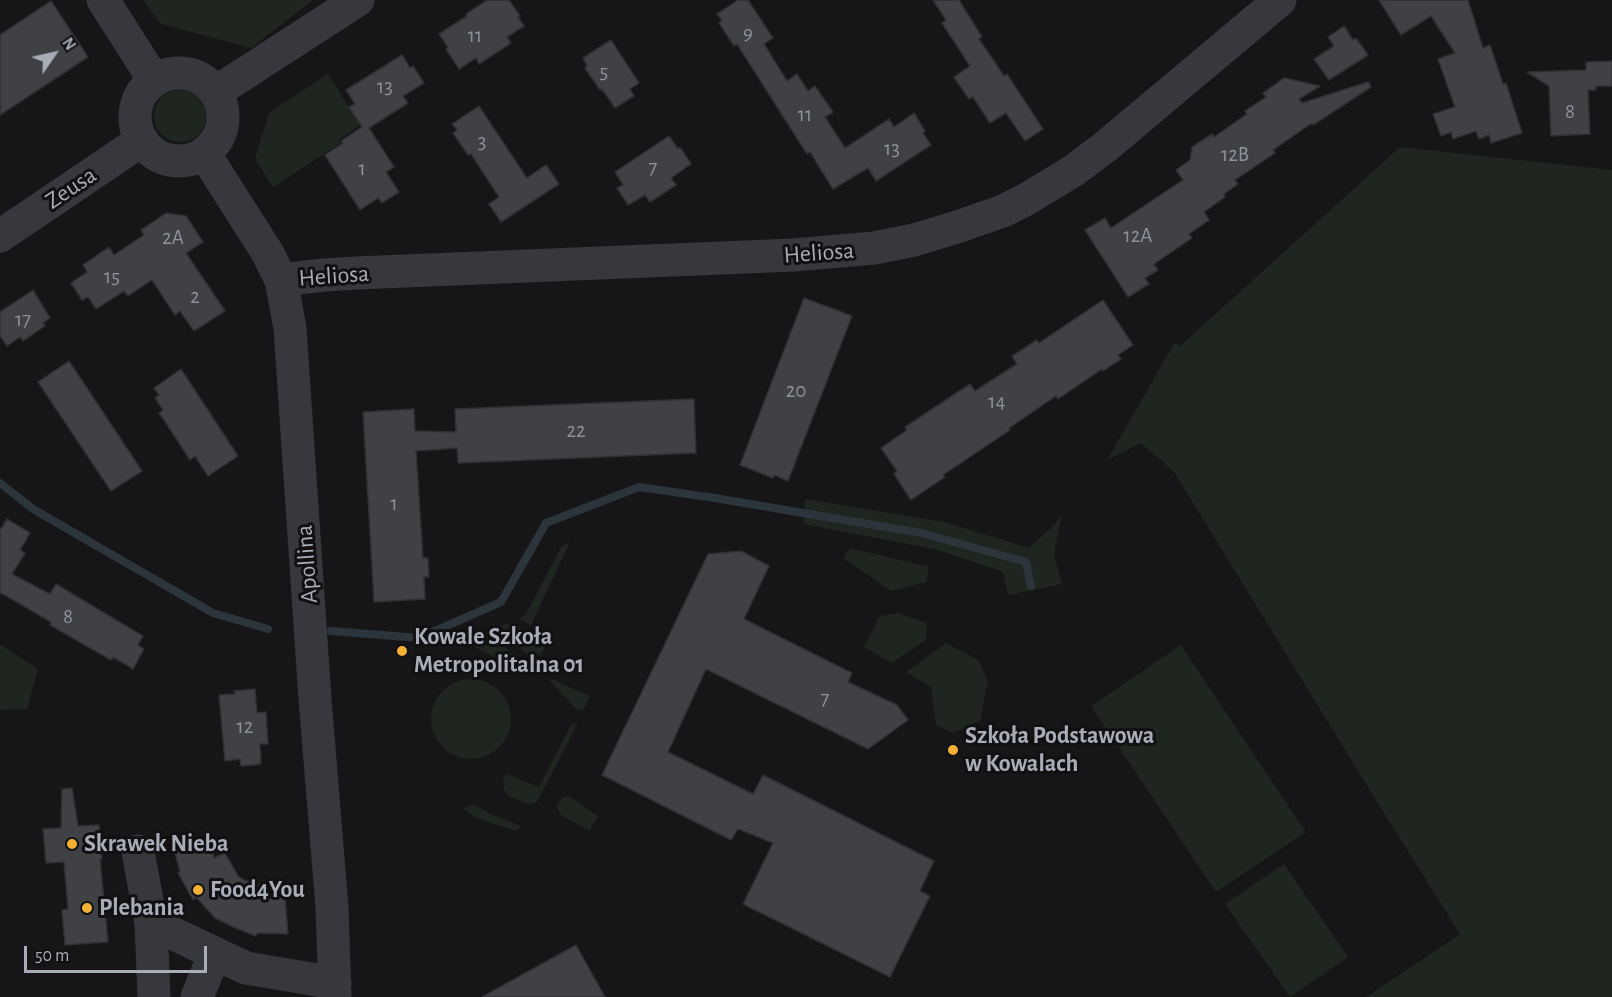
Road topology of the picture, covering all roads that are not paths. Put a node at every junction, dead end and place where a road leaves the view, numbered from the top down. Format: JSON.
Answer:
{"nodes":[{"id":1,"x":104,"y":0,"type":"edge"},
{"id":2,"x":358,"y":0,"type":"edge"},
{"id":3,"x":1280,"y":0,"type":"edge"},
{"id":4,"x":154,"y":80,"type":"junction"},
{"id":5,"x":216,"y":92,"type":"junction"},
{"id":6,"x":142,"y":141,"type":"junction"},
{"id":7,"x":204,"y":153,"type":"junction"},
{"id":8,"x":0,"y":236,"type":"edge"},
{"id":9,"x":281,"y":280,"type":"junction"},
{"id":10,"x":138,"y":851,"type":"dead end"},
{"id":11,"x":151,"y":923,"type":"junction"},
{"id":12,"x":215,"y":953,"type":"junction"},
{"id":13,"x":335,"y":990,"type":"edge"},
{"id":14,"x":154,"y":997,"type":"edge"},
{"id":15,"x":196,"y":997,"type":"edge"}],
"edges":[{"from":1,"to":4,"type":"street"},
{"from":2,"to":5,"type":"street"},
{"from":3,"to":9,"type":"street","name":"Heliosa"},
{"from":4,"to":5,"type":"street"},
{"from":4,"to":6,"type":"street"},
{"from":5,"to":7,"type":"street"},
{"from":6,"to":7,"type":"street"},
{"from":6,"to":8,"type":"street","name":"Zeusa"},
{"from":7,"to":9,"type":"street","name":"Apollina"},
{"from":9,"to":13,"type":"street","name":"Apollina"},
{"from":10,"to":11,"type":"street"},
{"from":11,"to":12,"type":"street"},
{"from":11,"to":14,"type":"street"},
{"from":12,"to":13,"type":"street"},
{"from":12,"to":15,"type":"street"}]}
